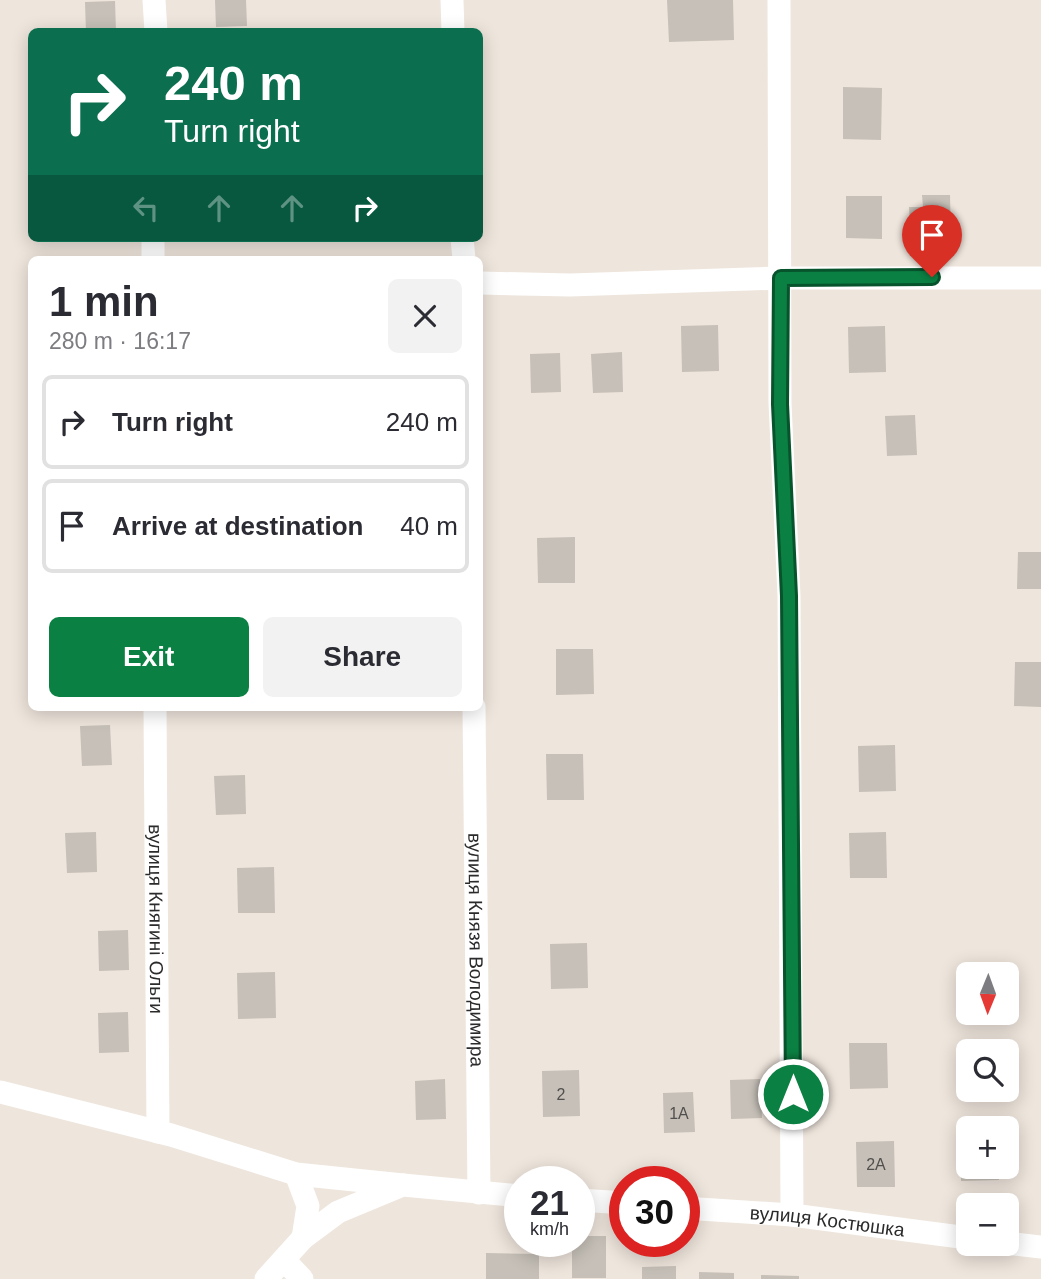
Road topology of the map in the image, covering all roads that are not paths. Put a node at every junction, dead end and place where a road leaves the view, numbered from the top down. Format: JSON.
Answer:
{"nodes":[{"id":1,"x":154,"y":0,"type":"edge"},
{"id":2,"x":452,"y":0,"type":"edge"},
{"id":3,"x":779,"y":0,"type":"edge"},
{"id":4,"x":156,"y":28,"type":"edge"},
{"id":5,"x":453,"y":28,"type":"edge"},
{"id":6,"x":781,"y":278,"type":"junction"},
{"id":7,"x":1041,"y":278,"type":"edge"},
{"id":8,"x":483,"y":283,"type":"edge"},
{"id":9,"x":155,"y":711,"type":"edge"},
{"id":10,"x":474,"y":711,"type":"edge"},
{"id":11,"x":0,"y":1092,"type":"edge"},
{"id":12,"x":158,"y":1132,"type":"junction"},
{"id":13,"x":296,"y":1174,"type":"junction"},
{"id":14,"x":403,"y":1185,"type":"junction"},
{"id":15,"x":479,"y":1193,"type":"junction"},
{"id":16,"x":504,"y":1195,"type":"edge"},
{"id":17,"x":700,"y":1209,"type":"edge"},
{"id":18,"x":792,"y":1215,"type":"junction"},
{"id":19,"x":956,"y":1236,"type":"edge"},
{"id":20,"x":303,"y":1238,"type":"junction"},
{"id":21,"x":1019,"y":1244,"type":"edge"},
{"id":22,"x":1041,"y":1247,"type":"edge"},
{"id":23,"x":284,"y":1260,"type":"junction"},
{"id":24,"x":266,"y":1279,"type":"edge"},
{"id":25,"x":302,"y":1279,"type":"edge"}],
"edges":[{"from":1,"to":4,"type":"street"},
{"from":2,"to":5,"type":"street"},
{"from":3,"to":6,"type":"street"},
{"from":6,"to":7,"type":"street"},
{"from":6,"to":8,"type":"street"},
{"from":6,"to":18,"type":"street"},
{"from":9,"to":12,"type":"street","name":"вулиця Княгині Ольги"},
{"from":10,"to":15,"type":"street","name":"вулиця Князя Володимира"},
{"from":11,"to":12,"type":"street"},
{"from":12,"to":13,"type":"street"},
{"from":13,"to":14,"type":"street"},
{"from":13,"to":20,"type":"street"},
{"from":14,"to":15,"type":"street"},
{"from":14,"to":20,"type":"street"},
{"from":15,"to":16,"type":"street"},
{"from":17,"to":18,"type":"street","name":"вулиця Костюшка"},
{"from":18,"to":19,"type":"street","name":"вулиця Костюшка"},
{"from":20,"to":23,"type":"street"},
{"from":21,"to":22,"type":"street"},
{"from":23,"to":24,"type":"street"},
{"from":23,"to":25,"type":"street"}]}
